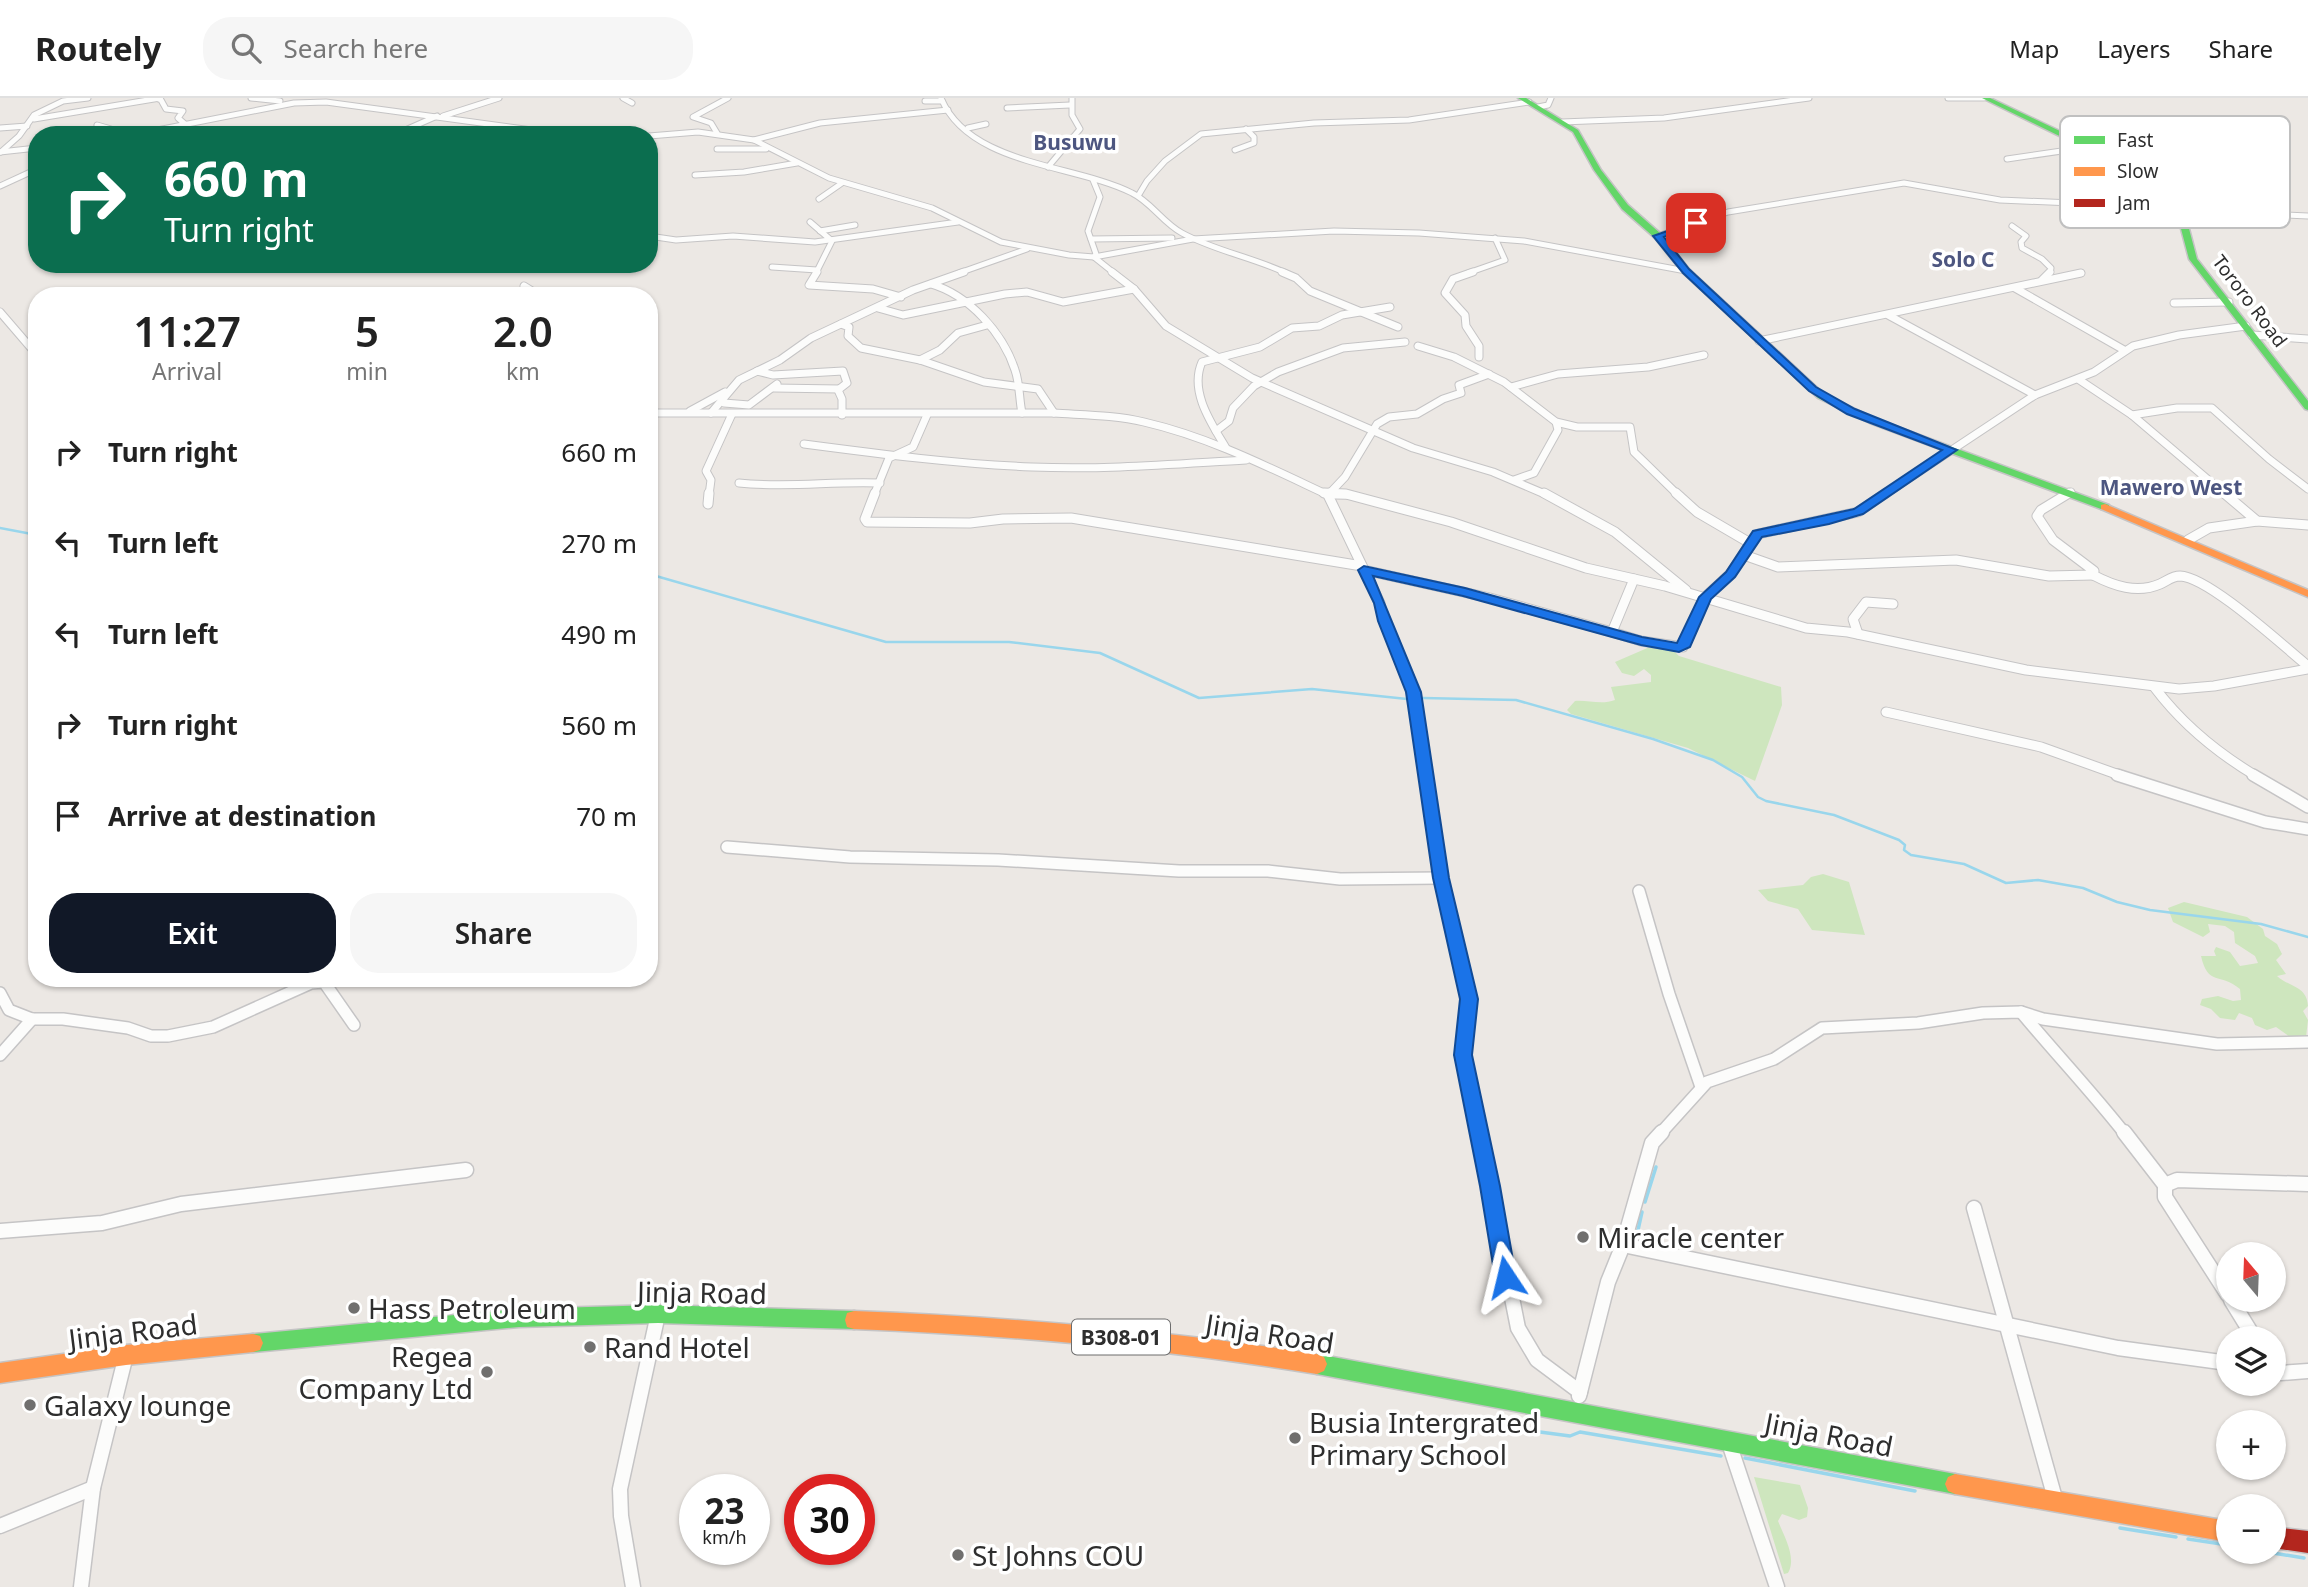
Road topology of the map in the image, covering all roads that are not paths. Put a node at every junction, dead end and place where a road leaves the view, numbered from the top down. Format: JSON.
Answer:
{"nodes":[{"id":1,"x":88,"y":98,"type":"edge"},
{"id":2,"x":99,"y":98,"type":"edge"},
{"id":3,"x":158,"y":98,"type":"edge"},
{"id":4,"x":251,"y":98,"type":"edge"},
{"id":5,"x":334,"y":98,"type":"edge"},
{"id":6,"x":499,"y":98,"type":"edge"},
{"id":7,"x":623,"y":98,"type":"edge"},
{"id":8,"x":728,"y":98,"type":"edge"},
{"id":9,"x":1551,"y":98,"type":"edge"},
{"id":10,"x":1809,"y":98,"type":"edge"},
{"id":11,"x":1948,"y":98,"type":"edge"},
{"id":12,"x":1984,"y":98,"type":"edge"},
{"id":13,"x":942,"y":99,"type":"edge"},
{"id":14,"x":925,"y":101,"type":"dead end"},
{"id":15,"x":1071,"y":101,"type":"edge"},
{"id":16,"x":326,"y":102,"type":"junction"},
{"id":17,"x":1530,"y":102,"type":"edge"},
{"id":18,"x":294,"y":103,"type":"junction"},
{"id":19,"x":632,"y":103,"type":"dead end"},
{"id":20,"x":108,"y":105,"type":"junction"},
{"id":21,"x":947,"y":110,"type":"junction"},
{"id":22,"x":1009,"y":110,"type":"dead end"},
{"id":23,"x":439,"y":117,"type":"junction"},
{"id":24,"x":34,"y":119,"type":"junction"},
{"id":25,"x":1562,"y":122,"type":"junction"},
{"id":26,"x":196,"y":123,"type":"junction"},
{"id":27,"x":986,"y":124,"type":"dead end"},
{"id":28,"x":97,"y":125,"type":"dead end"},
{"id":29,"x":186,"y":125,"type":"junction"},
{"id":30,"x":27,"y":126,"type":"junction"},
{"id":31,"x":100,"y":126,"type":"edge"},
{"id":32,"x":181,"y":126,"type":"edge"},
{"id":33,"x":195,"y":126,"type":"edge"},
{"id":34,"x":416,"y":126,"type":"edge"},
{"id":35,"x":504,"y":126,"type":"edge"},
{"id":36,"x":0,"y":128,"type":"edge"},
{"id":37,"x":968,"y":128,"type":"junction"},
{"id":38,"x":1246,"y":129,"type":"junction"},
{"id":39,"x":718,"y":133,"type":"junction"},
{"id":40,"x":2060,"y":133,"type":"edge"},
{"id":41,"x":658,"y":135,"type":"edge"},
{"id":42,"x":754,"y":141,"type":"junction"},
{"id":43,"x":28,"y":149,"type":"edge"},
{"id":44,"x":717,"y":149,"type":"dead end"},
{"id":45,"x":769,"y":149,"type":"junction"},
{"id":46,"x":1235,"y":150,"type":"dead end"},
{"id":47,"x":2060,"y":151,"type":"edge"},
{"id":48,"x":0,"y":152,"type":"edge"},
{"id":49,"x":2007,"y":159,"type":"dead end"},
{"id":50,"x":797,"y":163,"type":"junction"},
{"id":51,"x":1048,"y":167,"type":"junction"},
{"id":52,"x":28,"y":174,"type":"edge"},
{"id":53,"x":695,"y":175,"type":"dead end"},
{"id":54,"x":28,"y":178,"type":"edge"},
{"id":55,"x":829,"y":178,"type":"junction"},
{"id":56,"x":20,"y":179,"type":"junction"},
{"id":57,"x":1093,"y":180,"type":"junction"},
{"id":58,"x":813,"y":182,"type":"dead end"},
{"id":59,"x":842,"y":183,"type":"junction"},
{"id":60,"x":0,"y":186,"type":"edge"},
{"id":61,"x":860,"y":188,"type":"junction"},
{"id":62,"x":853,"y":192,"type":"dead end"},
{"id":63,"x":1138,"y":196,"type":"junction"},
{"id":64,"x":819,"y":199,"type":"dead end"},
{"id":65,"x":2060,"y":203,"type":"edge"},
{"id":66,"x":2290,"y":215,"type":"edge"},
{"id":67,"x":2308,"y":216,"type":"edge"},
{"id":68,"x":810,"y":222,"type":"dead end"},
{"id":69,"x":958,"y":222,"type":"junction"},
{"id":70,"x":855,"y":225,"type":"dead end"},
{"id":71,"x":2012,"y":226,"type":"dead end"},
{"id":72,"x":2183,"y":228,"type":"edge"},
{"id":73,"x":820,"y":231,"type":"junction"},
{"id":74,"x":1658,"y":236,"type":"junction"},
{"id":75,"x":658,"y":237,"type":"edge"},
{"id":76,"x":1192,"y":238,"type":"junction"},
{"id":77,"x":1495,"y":238,"type":"junction"},
{"id":78,"x":1091,"y":239,"type":"junction"},
{"id":79,"x":832,"y":241,"type":"junction"},
{"id":80,"x":1027,"y":248,"type":"junction"},
{"id":81,"x":1094,"y":257,"type":"junction"},
{"id":82,"x":772,"y":267,"type":"dead end"},
{"id":83,"x":817,"y":270,"type":"junction"},
{"id":84,"x":1686,"y":271,"type":"junction"},
{"id":85,"x":2081,"y":273,"type":"dead end"},
{"id":86,"x":931,"y":284,"type":"junction"},
{"id":87,"x":2036,"y":284,"type":"junction"},
{"id":88,"x":2015,"y":288,"type":"junction"},
{"id":89,"x":1134,"y":289,"type":"junction"},
{"id":90,"x":901,"y":297,"type":"junction"},
{"id":91,"x":966,"y":302,"type":"junction"},
{"id":92,"x":2229,"y":302,"type":"junction"},
{"id":93,"x":2174,"y":303,"type":"dead end"},
{"id":94,"x":1390,"y":307,"type":"dead end"},
{"id":95,"x":878,"y":308,"type":"junction"},
{"id":96,"x":0,"y":312,"type":"edge"},
{"id":97,"x":1360,"y":312,"type":"junction"},
{"id":98,"x":1888,"y":315,"type":"junction"},
{"id":99,"x":841,"y":324,"type":"junction"},
{"id":100,"x":986,"y":325,"type":"junction"},
{"id":101,"x":1398,"y":327,"type":"dead end"},
{"id":102,"x":2249,"y":331,"type":"junction"},
{"id":103,"x":2308,"y":339,"type":"edge"},
{"id":104,"x":1759,"y":341,"type":"junction"},
{"id":105,"x":1405,"y":342,"type":"dead end"},
{"id":106,"x":28,"y":345,"type":"edge"},
{"id":107,"x":1418,"y":346,"type":"dead end"},
{"id":108,"x":2124,"y":350,"type":"junction"},
{"id":109,"x":1704,"y":355,"type":"dead end"},
{"id":110,"x":1218,"y":356,"type":"junction"},
{"id":111,"x":1479,"y":357,"type":"dead end"},
{"id":112,"x":920,"y":360,"type":"junction"},
{"id":113,"x":756,"y":370,"type":"junction"},
{"id":114,"x":1489,"y":374,"type":"junction"},
{"id":115,"x":2078,"y":379,"type":"junction"},
{"id":116,"x":1263,"y":382,"type":"junction"},
{"id":117,"x":1017,"y":386,"type":"junction"},
{"id":118,"x":1511,"y":387,"type":"junction"},
{"id":119,"x":839,"y":389,"type":"junction"},
{"id":120,"x":728,"y":390,"type":"junction"},
{"id":121,"x":2035,"y":395,"type":"junction"},
{"id":122,"x":723,"y":401,"type":"junction"},
{"id":123,"x":2308,"y":407,"type":"edge"},
{"id":124,"x":658,"y":413,"type":"edge"},
{"id":125,"x":684,"y":413,"type":"junction"},
{"id":126,"x":711,"y":413,"type":"junction"},
{"id":127,"x":1022,"y":413,"type":"junction"},
{"id":128,"x":1054,"y":413,"type":"junction"},
{"id":129,"x":735,"y":414,"type":"junction"},
{"id":130,"x":842,"y":415,"type":"junction"},
{"id":131,"x":928,"y":415,"type":"junction"},
{"id":132,"x":2132,"y":415,"type":"junction"},
{"id":133,"x":1557,"y":426,"type":"junction"},
{"id":134,"x":1374,"y":430,"type":"junction"},
{"id":135,"x":1216,"y":431,"type":"junction"},
{"id":136,"x":804,"y":444,"type":"dead end"},
{"id":137,"x":1226,"y":448,"type":"junction"},
{"id":138,"x":1951,"y":450,"type":"junction"},
{"id":139,"x":892,"y":456,"type":"junction"},
{"id":140,"x":1249,"y":460,"type":"junction"},
{"id":141,"x":1514,"y":480,"type":"junction"},
{"id":142,"x":740,"y":483,"type":"dead end"},
{"id":143,"x":880,"y":483,"type":"junction"},
{"id":144,"x":2308,"y":489,"type":"edge"},
{"id":145,"x":2071,"y":492,"type":"junction"},
{"id":146,"x":1328,"y":495,"type":"junction"},
{"id":147,"x":708,"y":504,"type":"dead end"},
{"id":148,"x":2257,"y":521,"type":"junction"},
{"id":149,"x":2308,"y":525,"type":"edge"},
{"id":150,"x":2188,"y":540,"type":"junction"},
{"id":151,"x":1750,"y":543,"type":"junction"},
{"id":152,"x":1744,"y":555,"type":"junction"},
{"id":153,"x":1363,"y":568,"type":"junction"},
{"id":154,"x":2093,"y":575,"type":"junction"},
{"id":155,"x":1634,"y":579,"type":"junction"},
{"id":156,"x":1691,"y":594,"type":"junction"},
{"id":157,"x":2308,"y":594,"type":"edge"},
{"id":158,"x":1705,"y":597,"type":"junction"},
{"id":159,"x":1893,"y":604,"type":"dead end"},
{"id":160,"x":1612,"y":632,"type":"junction"},
{"id":161,"x":1858,"y":634,"type":"junction"},
{"id":162,"x":2308,"y":667,"type":"edge"},
{"id":163,"x":2155,"y":688,"type":"junction"},
{"id":164,"x":1886,"y":712,"type":"dead end"},
{"id":165,"x":2308,"y":807,"type":"edge"},
{"id":166,"x":2308,"y":829,"type":"edge"},
{"id":167,"x":727,"y":847,"type":"dead end"},
{"id":168,"x":1441,"y":878,"type":"junction"},
{"id":169,"x":1639,"y":891,"type":"dead end"},
{"id":170,"x":302,"y":987,"type":"edge"},
{"id":171,"x":327,"y":987,"type":"edge"},
{"id":172,"x":0,"y":993,"type":"edge"},
{"id":173,"x":2021,"y":1012,"type":"junction"},
{"id":174,"x":32,"y":1019,"type":"junction"},
{"id":175,"x":354,"y":1025,"type":"dead end"},
{"id":176,"x":2308,"y":1042,"type":"edge"},
{"id":177,"x":0,"y":1055,"type":"edge"},
{"id":178,"x":1701,"y":1087,"type":"junction"},
{"id":179,"x":467,"y":1170,"type":"dead end"},
{"id":180,"x":2308,"y":1184,"type":"edge"},
{"id":181,"x":2165,"y":1185,"type":"junction"},
{"id":182,"x":1974,"y":1208,"type":"dead end"},
{"id":183,"x":0,"y":1231,"type":"edge"},
{"id":184,"x":1623,"y":1245,"type":"junction"},
{"id":185,"x":2216,"y":1276,"type":"edge"},
{"id":186,"x":659,"y":1314,"type":"junction"},
{"id":187,"x":2009,"y":1325,"type":"junction"},
{"id":188,"x":126,"y":1355,"type":"junction"},
{"id":189,"x":2216,"y":1361,"type":"edge"},
{"id":190,"x":2308,"y":1371,"type":"edge"},
{"id":191,"x":0,"y":1373,"type":"edge"},
{"id":192,"x":2286,"y":1373,"type":"edge"},
{"id":193,"x":1580,"y":1392,"type":"junction"},
{"id":194,"x":1577,"y":1412,"type":"junction"},
{"id":195,"x":1728,"y":1439,"type":"junction"},
{"id":196,"x":93,"y":1488,"type":"junction"},
{"id":197,"x":2057,"y":1503,"type":"junction"},
{"id":198,"x":0,"y":1526,"type":"edge"},
{"id":199,"x":2216,"y":1530,"type":"edge"},
{"id":200,"x":2286,"y":1539,"type":"edge"},
{"id":201,"x":2308,"y":1542,"type":"edge"},
{"id":202,"x":81,"y":1587,"type":"edge"},
{"id":203,"x":633,"y":1587,"type":"edge"},
{"id":204,"x":1777,"y":1587,"type":"edge"}],
"edges":[{"from":1,"to":24,"type":"street"},
{"from":2,"to":20,"type":"street"},
{"from":3,"to":20,"type":"street"},
{"from":3,"to":29,"type":"street"},
{"from":4,"to":18,"type":"street"},
{"from":5,"to":16,"type":"street"},
{"from":6,"to":23,"type":"street"},
{"from":7,"to":19,"type":"street"},
{"from":8,"to":39,"type":"street"},
{"from":9,"to":17,"type":"street"},
{"from":10,"to":25,"type":"street"},
{"from":11,"to":12,"type":"street"},
{"from":12,"to":40,"type":"main road"},
{"from":13,"to":14,"type":"street"},
{"from":13,"to":21,"type":"street"},
{"from":15,"to":22,"type":"street"},
{"from":15,"to":51,"type":"street"},
{"from":16,"to":18,"type":"street"},
{"from":16,"to":23,"type":"street"},
{"from":17,"to":25,"type":"main road"},
{"from":17,"to":38,"type":"street"},
{"from":18,"to":26,"type":"street"},
{"from":20,"to":24,"type":"street"},
{"from":21,"to":37,"type":"street"},
{"from":21,"to":42,"type":"street"},
{"from":23,"to":34,"type":"street"},
{"from":23,"to":35,"type":"street"},
{"from":24,"to":30,"type":"street"},
{"from":25,"to":74,"type":"main road"},
{"from":26,"to":29,"type":"street"},
{"from":26,"to":33,"type":"street"},
{"from":27,"to":37,"type":"street"},
{"from":28,"to":31,"type":"street"},
{"from":29,"to":32,"type":"street"},
{"from":30,"to":36,"type":"street"},
{"from":30,"to":48,"type":"street"},
{"from":37,"to":51,"type":"street"},
{"from":38,"to":46,"type":"street"},
{"from":38,"to":63,"type":"street"},
{"from":39,"to":41,"type":"street"},
{"from":39,"to":42,"type":"street"},
{"from":42,"to":45,"type":"street"},
{"from":43,"to":48,"type":"street"},
{"from":44,"to":45,"type":"street"},
{"from":45,"to":50,"type":"street"},
{"from":47,"to":49,"type":"street"},
{"from":50,"to":53,"type":"street"},
{"from":50,"to":55,"type":"street"},
{"from":51,"to":57,"type":"street"},
{"from":52,"to":56,"type":"street"},
{"from":54,"to":56,"type":"street"},
{"from":55,"to":58,"type":"street"},
{"from":55,"to":59,"type":"street"},
{"from":56,"to":60,"type":"street"},
{"from":57,"to":63,"type":"street"},
{"from":57,"to":78,"type":"street"},
{"from":59,"to":61,"type":"street"},
{"from":59,"to":64,"type":"street"},
{"from":61,"to":62,"type":"street"},
{"from":61,"to":69,"type":"street"},
{"from":63,"to":76,"type":"street"},
{"from":65,"to":74,"type":"street"},
{"from":66,"to":67,"type":"street"},
{"from":68,"to":73,"type":"street"},
{"from":69,"to":79,"type":"street"},
{"from":69,"to":80,"type":"street"},
{"from":70,"to":73,"type":"street"},
{"from":71,"to":87,"type":"street"},
{"from":72,"to":92,"type":"main road","name":"Tororo Road"},
{"from":73,"to":79,"type":"street"},
{"from":74,"to":84,"type":"main road"},
{"from":75,"to":79,"type":"street"},
{"from":76,"to":77,"type":"street"},
{"from":76,"to":78,"type":"street"},
{"from":76,"to":81,"type":"street"},
{"from":76,"to":97,"type":"street"},
{"from":77,"to":84,"type":"street"},
{"from":77,"to":111,"type":"street"},
{"from":78,"to":81,"type":"street"},
{"from":79,"to":83,"type":"street"},
{"from":80,"to":81,"type":"street"},
{"from":80,"to":86,"type":"street"},
{"from":81,"to":89,"type":"street"},
{"from":82,"to":83,"type":"street"},
{"from":83,"to":90,"type":"street"},
{"from":84,"to":104,"type":"main road"},
{"from":85,"to":87,"type":"street"},
{"from":86,"to":90,"type":"street"},
{"from":86,"to":91,"type":"street"},
{"from":87,"to":88,"type":"street"},
{"from":88,"to":98,"type":"street"},
{"from":88,"to":108,"type":"street"},
{"from":89,"to":91,"type":"street"},
{"from":89,"to":110,"type":"street"},
{"from":90,"to":95,"type":"street"},
{"from":91,"to":95,"type":"street"},
{"from":91,"to":100,"type":"street"},
{"from":92,"to":93,"type":"street"},
{"from":92,"to":102,"type":"main road","name":"Tororo Road"},
{"from":94,"to":97,"type":"street"},
{"from":95,"to":99,"type":"street"},
{"from":96,"to":106,"type":"street"},
{"from":97,"to":101,"type":"street"},
{"from":97,"to":110,"type":"street"},
{"from":98,"to":104,"type":"street"},
{"from":98,"to":121,"type":"street"},
{"from":99,"to":112,"type":"street"},
{"from":99,"to":113,"type":"street"},
{"from":100,"to":112,"type":"street"},
{"from":100,"to":117,"type":"street"},
{"from":102,"to":103,"type":"street"},
{"from":102,"to":108,"type":"street"},
{"from":102,"to":123,"type":"main road","name":"Tororo Road"},
{"from":104,"to":138,"type":"main road"},
{"from":105,"to":116,"type":"street"},
{"from":107,"to":114,"type":"street"},
{"from":108,"to":115,"type":"street"},
{"from":109,"to":118,"type":"street"},
{"from":110,"to":116,"type":"street"},
{"from":110,"to":135,"type":"street"},
{"from":112,"to":117,"type":"street"},
{"from":113,"to":119,"type":"street"},
{"from":113,"to":120,"type":"street"},
{"from":114,"to":118,"type":"street"},
{"from":114,"to":134,"type":"street"},
{"from":115,"to":121,"type":"street"},
{"from":115,"to":132,"type":"street"},
{"from":116,"to":134,"type":"street"},
{"from":116,"to":135,"type":"street"},
{"from":117,"to":127,"type":"street"},
{"from":117,"to":128,"type":"street"},
{"from":118,"to":133,"type":"street"},
{"from":119,"to":122,"type":"street"},
{"from":119,"to":130,"type":"street"},
{"from":120,"to":122,"type":"street"},
{"from":120,"to":125,"type":"street"},
{"from":121,"to":138,"type":"street"},
{"from":122,"to":126,"type":"street"},
{"from":122,"to":129,"type":"street"},
{"from":124,"to":125,"type":"street"},
{"from":125,"to":126,"type":"street"},
{"from":126,"to":129,"type":"street"},
{"from":127,"to":128,"type":"street"},
{"from":127,"to":131,"type":"street"},
{"from":128,"to":137,"type":"street"},
{"from":129,"to":130,"type":"street"},
{"from":129,"to":147,"type":"street"},
{"from":130,"to":131,"type":"street"},
{"from":131,"to":139,"type":"street"},
{"from":132,"to":144,"type":"street"},
{"from":132,"to":148,"type":"street"},
{"from":133,"to":141,"type":"street"},
{"from":133,"to":151,"type":"street"},
{"from":134,"to":141,"type":"street"},
{"from":134,"to":146,"type":"street"},
{"from":135,"to":137,"type":"street"},
{"from":136,"to":139,"type":"street"},
{"from":137,"to":140,"type":"street"},
{"from":138,"to":145,"type":"main road"},
{"from":138,"to":151,"type":"street"},
{"from":139,"to":140,"type":"street"},
{"from":139,"to":143,"type":"street"},
{"from":140,"to":146,"type":"street"},
{"from":141,"to":156,"type":"street"},
{"from":142,"to":143,"type":"street"},
{"from":143,"to":153,"type":"street"},
{"from":145,"to":150,"type":"main road"},
{"from":145,"to":154,"type":"street"},
{"from":146,"to":153,"type":"street"},
{"from":146,"to":155,"type":"street"},
{"from":148,"to":149,"type":"street"},
{"from":148,"to":150,"type":"street"},
{"from":150,"to":157,"type":"main road"},
{"from":151,"to":152,"type":"street"},
{"from":152,"to":154,"type":"street"},
{"from":152,"to":158,"type":"street"},
{"from":153,"to":160,"type":"street"},
{"from":153,"to":168,"type":"street"},
{"from":154,"to":162,"type":"street"},
{"from":155,"to":156,"type":"street"},
{"from":155,"to":160,"type":"street"},
{"from":156,"to":158,"type":"street"},
{"from":158,"to":160,"type":"street"},
{"from":158,"to":161,"type":"street"},
{"from":159,"to":161,"type":"street"},
{"from":161,"to":163,"type":"street"},
{"from":162,"to":163,"type":"street"},
{"from":163,"to":165,"type":"street"},
{"from":164,"to":166,"type":"street"},
{"from":167,"to":168,"type":"street"},
{"from":168,"to":193,"type":"street"},
{"from":169,"to":178,"type":"street"},
{"from":170,"to":174,"type":"street"},
{"from":171,"to":175,"type":"street"},
{"from":172,"to":174,"type":"street"},
{"from":173,"to":176,"type":"street"},
{"from":173,"to":178,"type":"street"},
{"from":173,"to":181,"type":"street"},
{"from":174,"to":177,"type":"street"},
{"from":178,"to":184,"type":"street"},
{"from":179,"to":183,"type":"street"},
{"from":180,"to":181,"type":"street"},
{"from":181,"to":185,"type":"street"},
{"from":182,"to":187,"type":"street"},
{"from":184,"to":187,"type":"street"},
{"from":184,"to":193,"type":"street"},
{"from":186,"to":188,"type":"main road","name":"Jinja Road","number":"B308-01"},
{"from":186,"to":194,"type":"main road","name":"Jinja Road","number":"B308-01"},
{"from":186,"to":203,"type":"street"},
{"from":187,"to":189,"type":"street"},
{"from":187,"to":197,"type":"street"},
{"from":188,"to":191,"type":"main road","name":"Jinja Road","number":"B308-01"},
{"from":188,"to":196,"type":"street"},
{"from":190,"to":192,"type":"street"},
{"from":193,"to":194,"type":"street"},
{"from":194,"to":195,"type":"main road","name":"Jinja Road","number":"B308-01"},
{"from":195,"to":197,"type":"main road","name":"Jinja Road","number":"B308-01"},
{"from":195,"to":204,"type":"street"},
{"from":196,"to":198,"type":"street"},
{"from":196,"to":202,"type":"street"},
{"from":197,"to":199,"type":"main road","name":"Jinja Road","number":"B308-01"},
{"from":200,"to":201,"type":"main road"}]}
